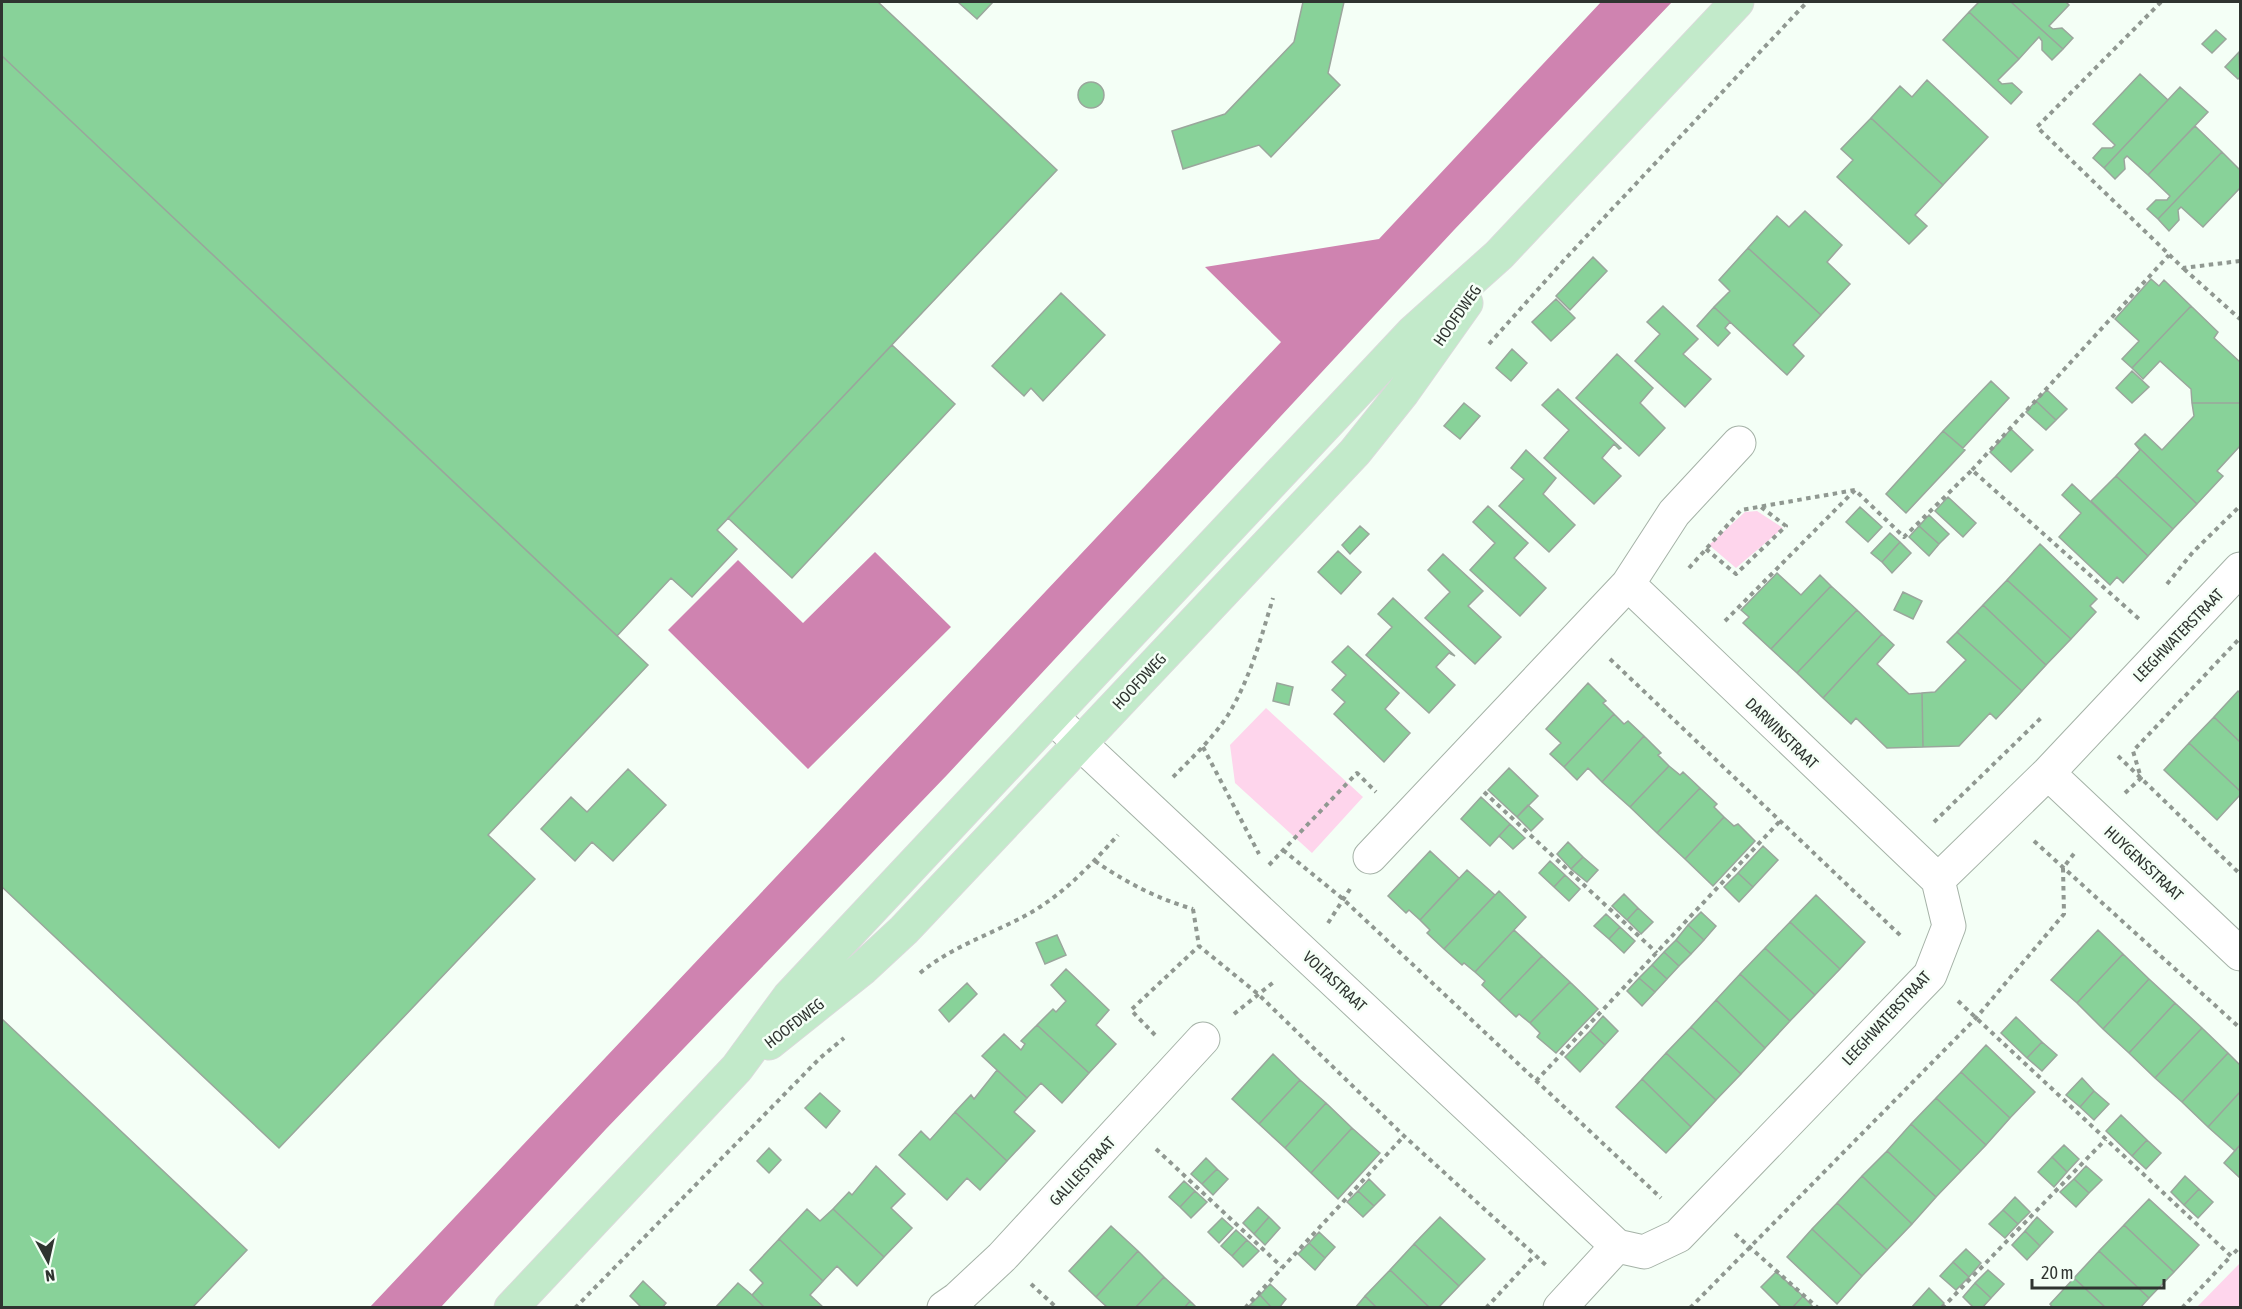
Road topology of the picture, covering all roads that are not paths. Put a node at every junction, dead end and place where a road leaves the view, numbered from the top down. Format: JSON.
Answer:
{"nodes":[{"id":1,"x":1737,"y":2,"type":"edge"},
{"id":2,"x":1499,"y":255,"type":"junction"},
{"id":3,"x":1739,"y":443,"type":"dead end"},
{"id":4,"x":2241,"y":569,"type":"edge"},
{"id":5,"x":1628,"y":584,"type":"junction"},
{"id":6,"x":1052,"y":717,"type":"junction"},
{"id":7,"x":1079,"y":743,"type":"junction"},
{"id":8,"x":2048,"y":773,"type":"junction"},
{"id":9,"x":1370,"y":857,"type":"dead end"},
{"id":10,"x":1938,"y":880,"type":"junction"},
{"id":11,"x":2241,"y":954,"type":"edge"},
{"id":12,"x":1203,"y":1039,"type":"dead end"},
{"id":13,"x":737,"y":1068,"type":"junction"},
{"id":14,"x":1617,"y":1246,"type":"junction"},
{"id":15,"x":1567,"y":1299,"type":"edge"},
{"id":16,"x":955,"y":1305,"type":"edge"},
{"id":17,"x":511,"y":1308,"type":"edge"}],
"edges":[{"from":1,"to":2,"type":"main road","name":"HOOFDWEG"},
{"from":2,"to":6,"type":"main road","name":"HOOFDWEG"},
{"from":2,"to":7,"type":"main road","name":"HOOFDWEG"},
{"from":3,"to":5,"type":"street"},
{"from":4,"to":8,"type":"street","name":"LEEGHWATERSTRAAT"},
{"from":5,"to":9,"type":"street"},
{"from":5,"to":10,"type":"street","name":"DARWINSTRAAT"},
{"from":6,"to":7,"type":"street","name":"VOLTASTRAAT"},
{"from":6,"to":13,"type":"main road","name":"HOOFDWEG"},
{"from":7,"to":13,"type":"main road","name":"HOOFDWEG"},
{"from":7,"to":14,"type":"street","name":"VOLTASTRAAT"},
{"from":8,"to":10,"type":"street","name":"LEEGHWATERSTRAAT"},
{"from":8,"to":11,"type":"street","name":"HUYGENSSTRAAT"},
{"from":10,"to":14,"type":"street","name":"LEEGHWATERSTRAAT"},
{"from":12,"to":16,"type":"street","name":"GALILEISTRAAT"},
{"from":13,"to":17,"type":"main road","name":"HOOFDWEG"},
{"from":14,"to":15,"type":"street"}]}
